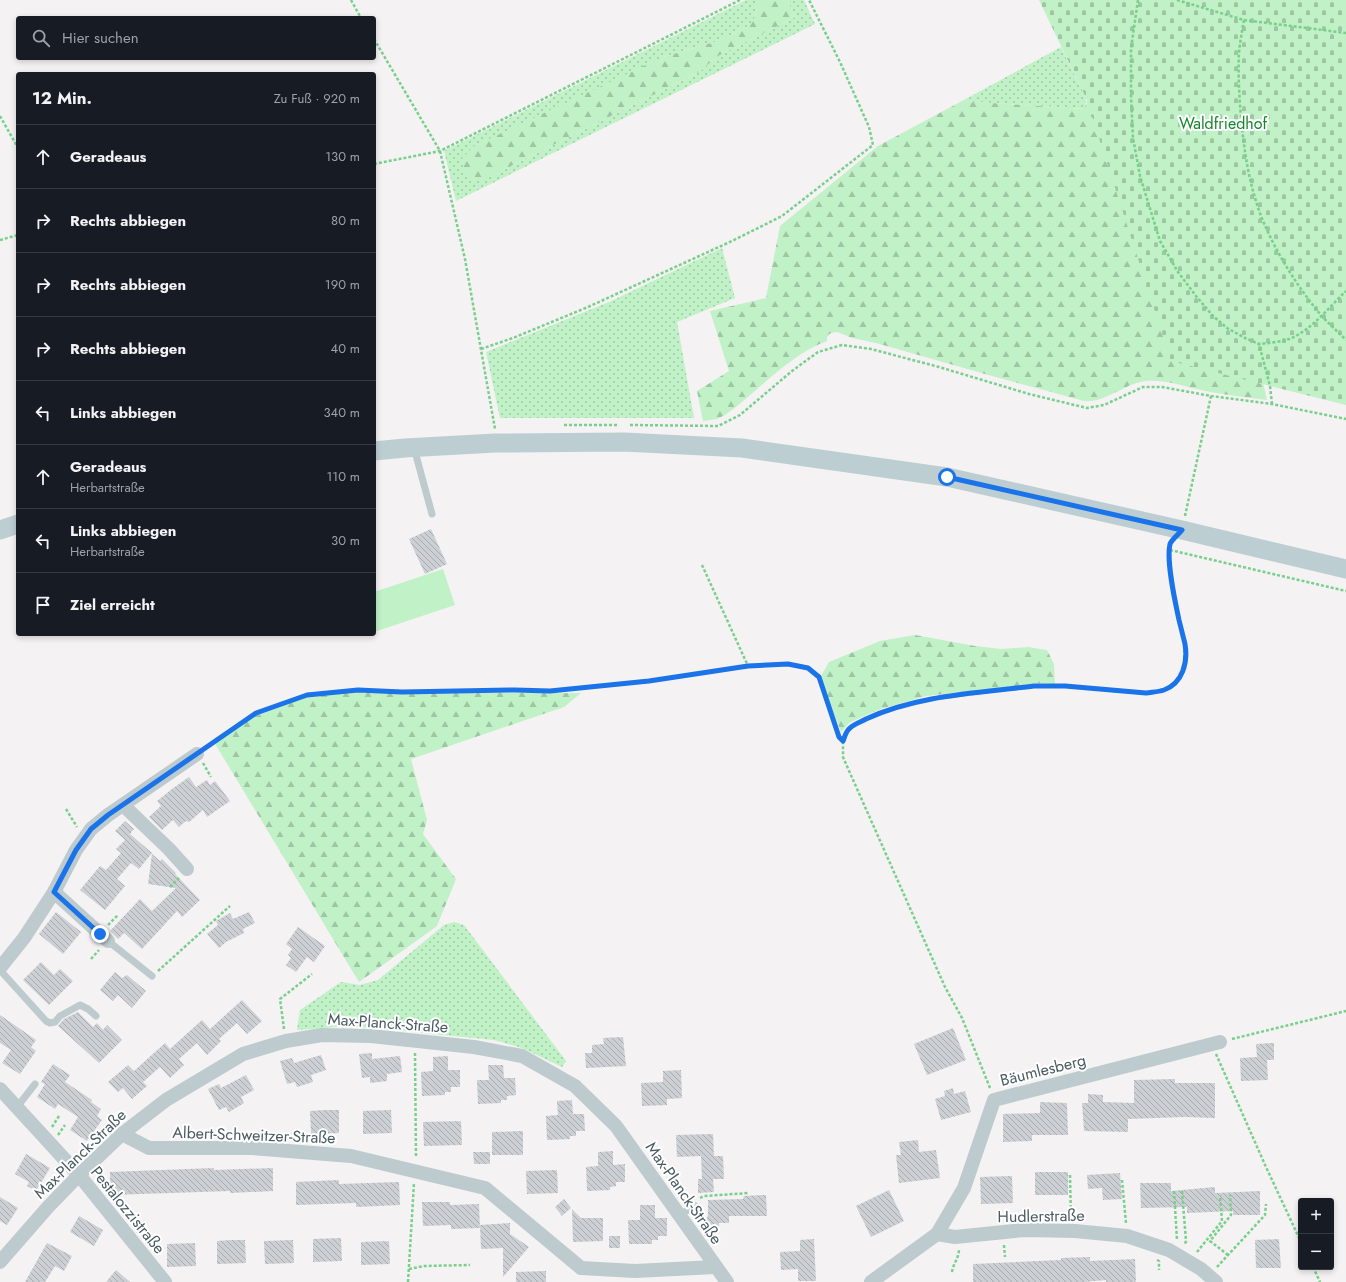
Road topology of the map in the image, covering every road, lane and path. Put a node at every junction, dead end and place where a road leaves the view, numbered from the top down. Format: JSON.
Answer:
{"nodes":[{"id":1,"x":351,"y":0,"type":"edge"},
{"id":2,"x":740,"y":0,"type":"edge"},
{"id":3,"x":809,"y":0,"type":"edge"},
{"id":4,"x":1138,"y":0,"type":"edge"},
{"id":5,"x":1177,"y":0,"type":"edge"},
{"id":6,"x":361,"y":16,"type":"edge"},
{"id":7,"x":1244,"y":20,"type":"junction"},
{"id":8,"x":1346,"y":33,"type":"edge"},
{"id":9,"x":376,"y":42,"type":"edge"},
{"id":10,"x":0,"y":116,"type":"edge"},
{"id":11,"x":16,"y":144,"type":"edge"},
{"id":12,"x":440,"y":151,"type":"junction"},
{"id":13,"x":376,"y":164,"type":"edge"},
{"id":14,"x":16,"y":236,"type":"edge"},
{"id":15,"x":0,"y":240,"type":"edge"},
{"id":16,"x":1346,"y":291,"type":"edge"},
{"id":17,"x":1321,"y":315,"type":"junction"},
{"id":18,"x":1346,"y":340,"type":"edge"},
{"id":19,"x":1259,"y":344,"type":"junction"},
{"id":20,"x":481,"y":349,"type":"junction"},
{"id":21,"x":1211,"y":396,"type":"junction"},
{"id":22,"x":1272,"y":404,"type":"junction"},
{"id":23,"x":1346,"y":419,"type":"edge"},
{"id":24,"x":562,"y":425,"type":"dead end"},
{"id":25,"x":492,"y":432,"type":"junction"},
{"id":26,"x":414,"y":447,"type":"junction"},
{"id":27,"x":376,"y":451,"type":"edge"},
{"id":28,"x":432,"y":514,"type":"dead end"},
{"id":29,"x":16,"y":525,"type":"edge"},
{"id":30,"x":0,"y":530,"type":"edge"},
{"id":31,"x":1182,"y":530,"type":"junction"},
{"id":32,"x":1170,"y":550,"type":"junction"},
{"id":33,"x":702,"y":565,"type":"dead end"},
{"id":34,"x":1346,"y":569,"type":"edge"},
{"id":35,"x":1346,"y":591,"type":"edge"},
{"id":36,"x":748,"y":666,"type":"junction"},
{"id":37,"x":843,"y":741,"type":"junction"},
{"id":38,"x":197,"y":754,"type":"joint"},
{"id":39,"x":123,"y":805,"type":"junction"},
{"id":40,"x":66,"y":809,"type":"dead end"},
{"id":41,"x":84,"y":839,"type":"junction"},
{"id":42,"x":187,"y":869,"type":"dead end"},
{"id":43,"x":54,"y":892,"type":"junction"},
{"id":44,"x":230,"y":906,"type":"dead end"},
{"id":45,"x":108,"y":941,"type":"joint"},
{"id":46,"x":0,"y":969,"type":"edge"},
{"id":47,"x":312,"y":974,"type":"dead end"},
{"id":48,"x":152,"y":976,"type":"joint"},
{"id":49,"x":1346,"y":1011,"type":"edge"},
{"id":50,"x":96,"y":1016,"type":"dead end"},
{"id":51,"x":286,"y":1041,"type":"junction"},
{"id":52,"x":1216,"y":1043,"type":"junction"},
{"id":53,"x":35,"y":1084,"type":"dead end"},
{"id":54,"x":0,"y":1089,"type":"edge"},
{"id":55,"x":994,"y":1100,"type":"junction"},
{"id":56,"x":17,"y":1107,"type":"junction"},
{"id":57,"x":122,"y":1134,"type":"junction"},
{"id":58,"x":79,"y":1175,"type":"junction"},
{"id":59,"x":1070,"y":1175,"type":"dead end"},
{"id":60,"x":1122,"y":1180,"type":"dead end"},
{"id":61,"x":1174,"y":1191,"type":"dead end"},
{"id":62,"x":1182,"y":1191,"type":"dead end"},
{"id":63,"x":749,"y":1193,"type":"dead end"},
{"id":64,"x":1220,"y":1195,"type":"dead end"},
{"id":65,"x":1230,"y":1195,"type":"dead end"},
{"id":66,"x":1266,"y":1204,"type":"dead end"},
{"id":67,"x":695,"y":1206,"type":"joint"},
{"id":68,"x":679,"y":1215,"type":"junction"},
{"id":69,"x":1071,"y":1231,"type":"junction"},
{"id":70,"x":937,"y":1234,"type":"junction"},
{"id":71,"x":1127,"y":1236,"type":"junction"},
{"id":72,"x":1298,"y":1236,"type":"edge"},
{"id":73,"x":958,"y":1237,"type":"junction"},
{"id":74,"x":1228,"y":1255,"type":"junction"},
{"id":75,"x":1181,"y":1257,"type":"junction"},
{"id":76,"x":0,"y":1262,"type":"edge"},
{"id":77,"x":470,"y":1265,"type":"dead end"},
{"id":78,"x":715,"y":1267,"type":"junction"},
{"id":79,"x":409,"y":1270,"type":"dead end"},
{"id":80,"x":1314,"y":1270,"type":"edge"},
{"id":81,"x":952,"y":1272,"type":"dead end"},
{"id":82,"x":1212,"y":1279,"type":"edge"},
{"id":83,"x":165,"y":1282,"type":"edge"},
{"id":84,"x":727,"y":1282,"type":"edge"},
{"id":85,"x":871,"y":1282,"type":"edge"},
{"id":86,"x":1320,"y":1282,"type":"edge"}],
"edges":[{"from":1,"to":6,"type":"path"},
{"from":2,"to":12,"type":"path"},
{"from":3,"to":20,"type":"path"},
{"from":4,"to":19,"type":"path"},
{"from":5,"to":7,"type":"path"},
{"from":7,"to":8,"type":"path"},
{"from":7,"to":17,"type":"path"},
{"from":9,"to":12,"type":"path"},
{"from":10,"to":11,"type":"path"},
{"from":12,"to":13,"type":"path"},
{"from":12,"to":20,"type":"path"},
{"from":14,"to":15,"type":"path"},
{"from":16,"to":17,"type":"path"},
{"from":17,"to":18,"type":"path"},
{"from":17,"to":19,"type":"path"},
{"from":19,"to":22,"type":"path"},
{"from":20,"to":25,"type":"path"},
{"from":21,"to":22,"type":"path"},
{"from":21,"to":24,"type":"path"},
{"from":21,"to":31,"type":"path"},
{"from":22,"to":23,"type":"path"},
{"from":25,"to":26,"type":"street"},
{"from":25,"to":31,"type":"street"},
{"from":26,"to":27,"type":"street"},
{"from":26,"to":28,"type":"lane"},
{"from":29,"to":30,"type":"street"},
{"from":31,"to":32,"type":"path"},
{"from":31,"to":34,"type":"street"},
{"from":32,"to":35,"type":"path"},
{"from":32,"to":37,"type":"path"},
{"from":33,"to":36,"type":"path"},
{"from":36,"to":37,"type":"path"},
{"from":36,"to":38,"type":"path"},
{"from":37,"to":55,"type":"path"},
{"from":38,"to":39,"type":"street"},
{"from":39,"to":41,"type":"street"},
{"from":39,"to":42,"type":"street"},
{"from":40,"to":41,"type":"path"},
{"from":41,"to":43,"type":"street"},
{"from":43,"to":45,"type":"street"},
{"from":43,"to":46,"type":"street"},
{"from":44,"to":48,"type":"path"},
{"from":45,"to":48,"type":"lane"},
{"from":46,"to":50,"type":"lane"},
{"from":47,"to":51,"type":"path"},
{"from":49,"to":52,"type":"path"},
{"from":51,"to":57,"type":"street","name":"Max-Planck-Straße"},
{"from":51,"to":68,"type":"street","name":"Max-Planck-Straße"},
{"from":52,"to":55,"type":"street","name":"Bäumlesberg"},
{"from":52,"to":72,"type":"path"},
{"from":53,"to":56,"type":"lane"},
{"from":54,"to":56,"type":"street","name":"Pestalozzistraße"},
{"from":55,"to":70,"type":"street","name":"Bäumlesberg"},
{"from":56,"to":58,"type":"street","name":"Pestalozzistraße"},
{"from":57,"to":58,"type":"street","name":"Max-Planck-Straße"},
{"from":57,"to":78,"type":"street","name":"Albert-Schweitzer-Straße"},
{"from":58,"to":76,"type":"street","name":"Max-Planck-Straße"},
{"from":58,"to":83,"type":"street","name":"Pestalozzistraße"},
{"from":59,"to":69,"type":"path"},
{"from":60,"to":71,"type":"path"},
{"from":61,"to":75,"type":"path"},
{"from":62,"to":75,"type":"path"},
{"from":63,"to":67,"type":"path"},
{"from":64,"to":75,"type":"path"},
{"from":65,"to":74,"type":"path"},
{"from":66,"to":74,"type":"path"},
{"from":67,"to":68,"type":"lane"},
{"from":68,"to":78,"type":"street","name":"Max-Planck-Straße"},
{"from":69,"to":71,"type":"street","name":"Hudlerstraße"},
{"from":69,"to":73,"type":"street","name":"Hudlerstraße"},
{"from":70,"to":73,"type":"street","name":"Hudlerstraße"},
{"from":70,"to":85,"type":"street"},
{"from":71,"to":75,"type":"street","name":"Hudlerstraße"},
{"from":73,"to":81,"type":"path"},
{"from":74,"to":82,"type":"path"},
{"from":75,"to":82,"type":"street","name":"Hudlerstraße"},
{"from":77,"to":79,"type":"path"},
{"from":78,"to":84,"type":"street","name":"Max-Planck-Straße"},
{"from":80,"to":86,"type":"path"}]}
